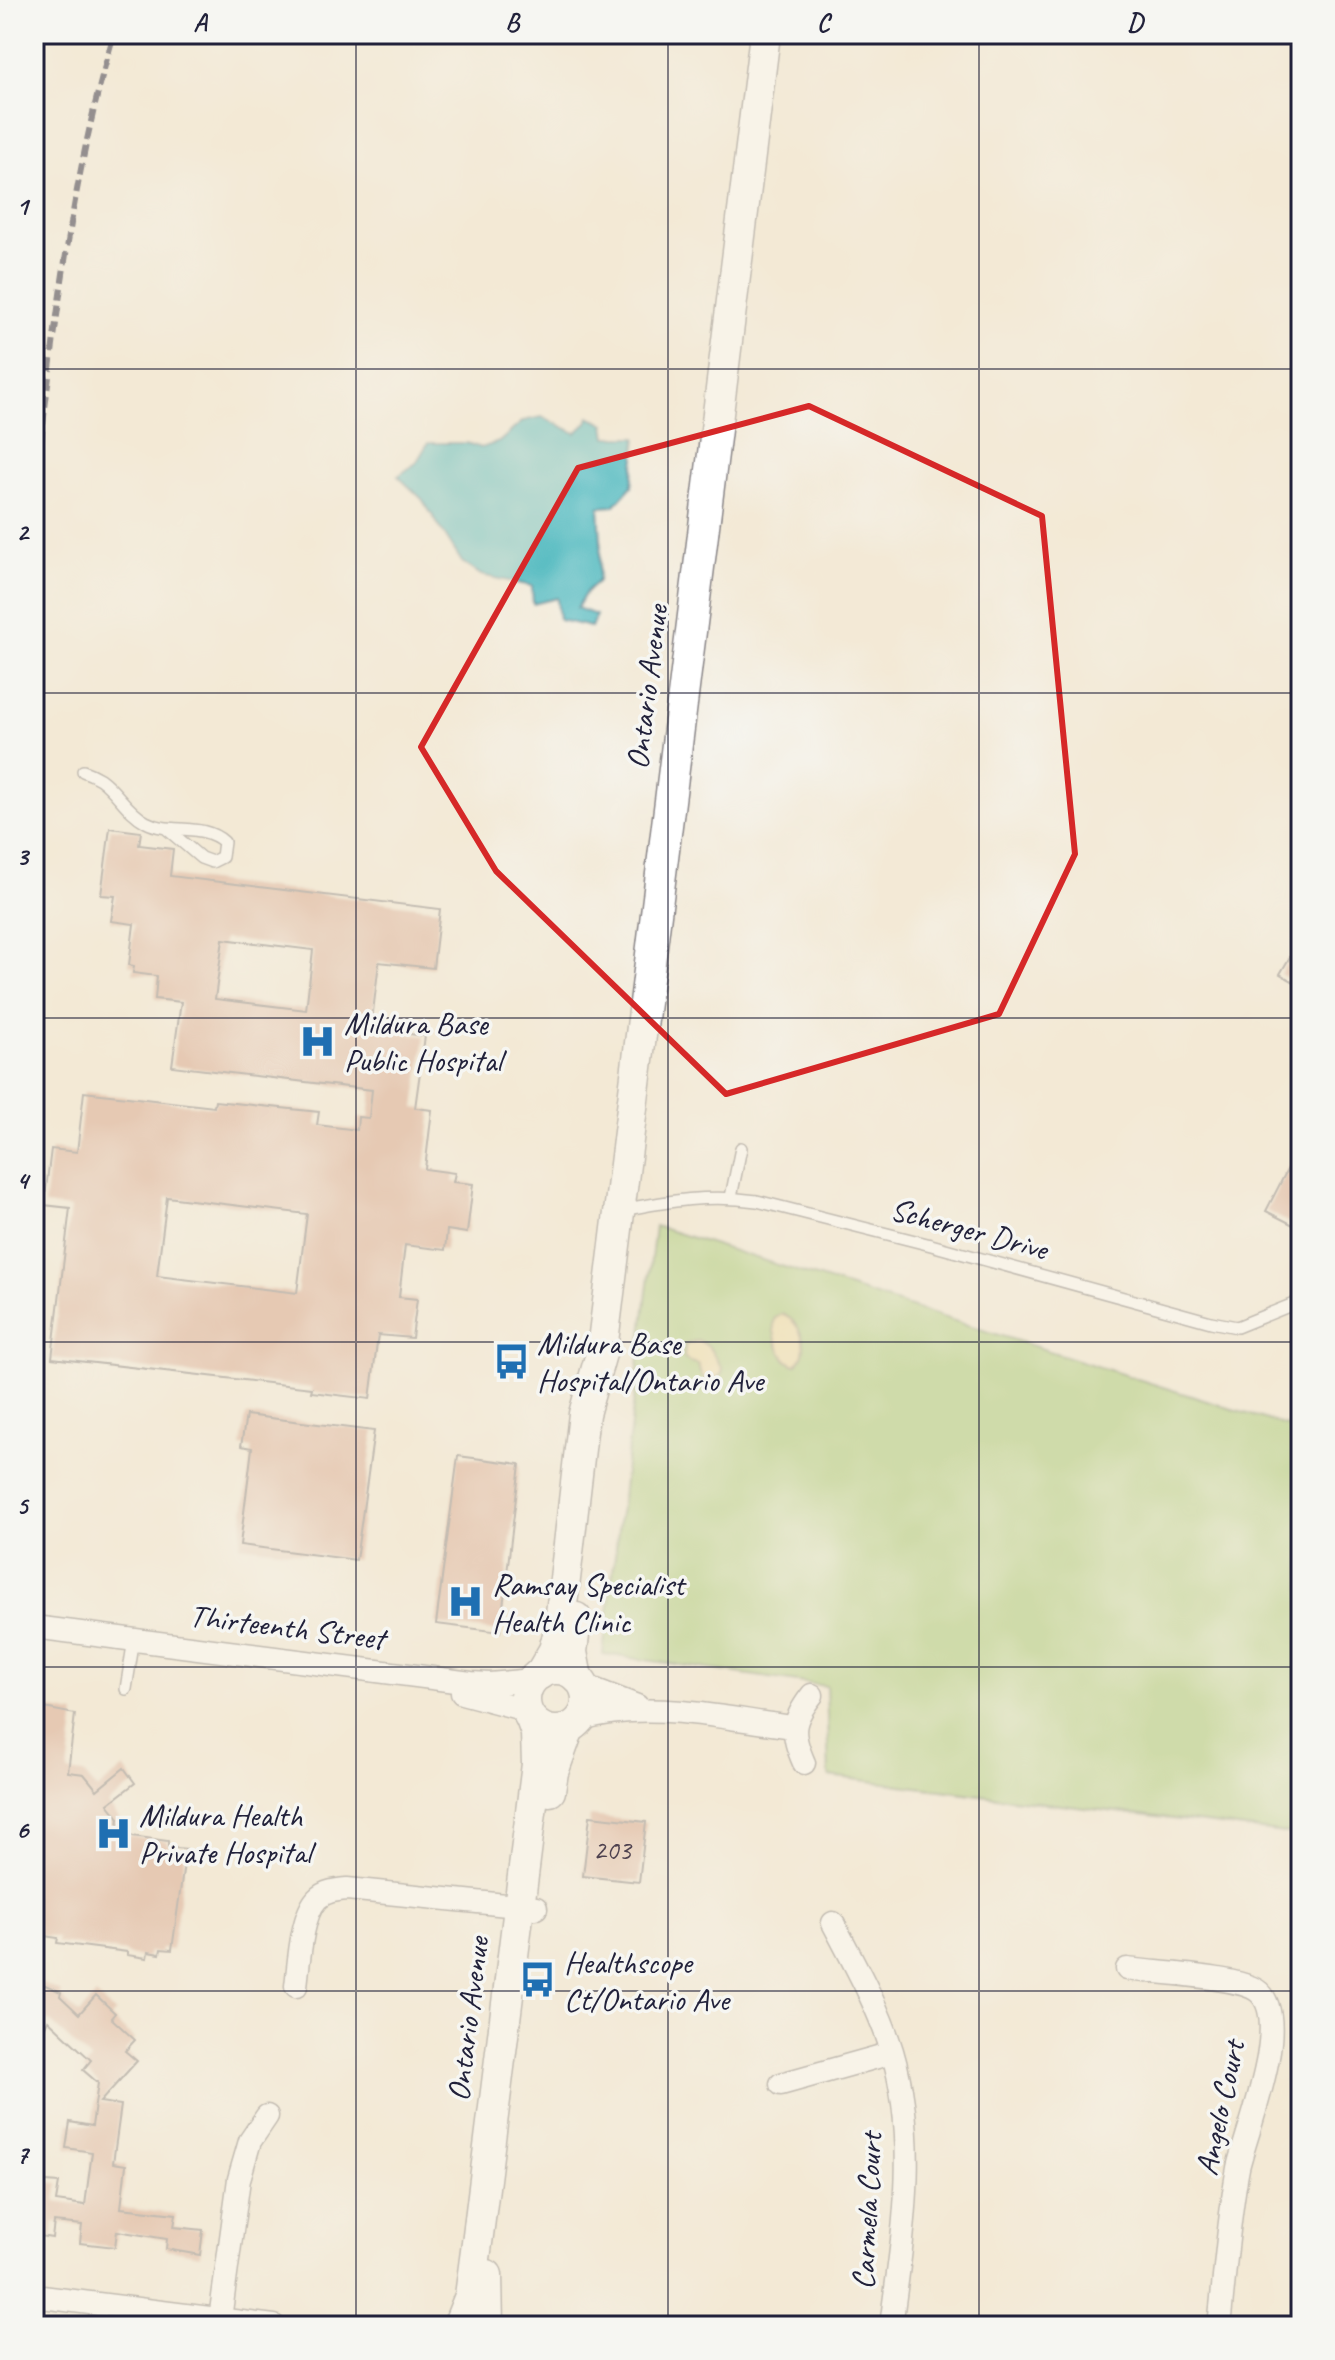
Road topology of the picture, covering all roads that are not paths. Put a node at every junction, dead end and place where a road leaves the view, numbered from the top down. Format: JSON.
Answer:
{"nodes":[{"id":1,"x":765,"y":34,"type":"edge"},
{"id":2,"x":83,"y":771,"type":"dead end"},
{"id":3,"x":167,"y":829,"type":"junction"},
{"id":4,"x":741,"y":1148,"type":"dead end"},
{"id":5,"x":731,"y":1197,"type":"junction"},
{"id":6,"x":618,"y":1211,"type":"junction"},
{"id":7,"x":1301,"y":1301,"type":"edge"},
{"id":8,"x":602,"y":1350,"type":"junction"},
{"id":9,"x":34,"y":1627,"type":"edge"},
{"id":10,"x":34,"y":1638,"type":"edge"},
{"id":11,"x":133,"y":1645,"type":"junction"},
{"id":12,"x":536,"y":1677,"type":"junction"},
{"id":13,"x":580,"y":1682,"type":"junction"},
{"id":14,"x":126,"y":1689,"type":"dead end"},
{"id":15,"x":812,"y":1695,"type":"dead end"},
{"id":16,"x":646,"y":1709,"type":"junction"},
{"id":17,"x":529,"y":1715,"type":"junction"},
{"id":18,"x":575,"y":1724,"type":"junction"},
{"id":19,"x":794,"y":1727,"type":"junction"},
{"id":20,"x":804,"y":1763,"type":"dead end"},
{"id":21,"x":527,"y":1908,"type":"junction"},
{"id":22,"x":833,"y":1923,"type":"dead end"},
{"id":23,"x":1127,"y":1969,"type":"dead end"},
{"id":24,"x":296,"y":1986,"type":"dead end"},
{"id":25,"x":892,"y":2053,"type":"junction"},
{"id":26,"x":781,"y":2084,"type":"dead end"},
{"id":27,"x":267,"y":2116,"type":"dead end"},
{"id":28,"x":34,"y":2296,"type":"edge"},
{"id":29,"x":220,"y":2319,"type":"junction"},
{"id":30,"x":274,"y":2326,"type":"edge"},
{"id":31,"x":459,"y":2326,"type":"edge"},
{"id":32,"x":480,"y":2326,"type":"edge"},
{"id":33,"x":488,"y":2326,"type":"edge"},
{"id":34,"x":891,"y":2326,"type":"edge"},
{"id":35,"x":1219,"y":2326,"type":"edge"}],
"edges":[{"from":1,"to":6,"type":"street","name":"Ontario Avenue"},
{"from":2,"to":3,"type":"lane"},
{"from":3,"to":3,"type":"lane"},
{"from":4,"to":5,"type":"lane"},
{"from":5,"to":6,"type":"lane","name":"Scherger Drive"},
{"from":5,"to":7,"type":"lane","name":"Scherger Drive"},
{"from":6,"to":8,"type":"street","name":"Ontario Avenue"},
{"from":8,"to":12,"type":"street","name":"Ontario Avenue"},
{"from":8,"to":13,"type":"street","name":"Ontario Avenue"},
{"from":9,"to":11,"type":"street","name":"Thirteenth Street"},
{"from":10,"to":11,"type":"street","name":"Thirteenth Street"},
{"from":11,"to":12,"type":"street","name":"Thirteenth Street"},
{"from":11,"to":14,"type":"lane"},
{"from":11,"to":17,"type":"street","name":"Thirteenth Street"},
{"from":12,"to":13,"type":"street"},
{"from":12,"to":17,"type":"street"},
{"from":13,"to":16,"type":"street"},
{"from":13,"to":18,"type":"street"},
{"from":15,"to":19,"type":"street"},
{"from":16,"to":18,"type":"street"},
{"from":16,"to":19,"type":"street"},
{"from":17,"to":18,"type":"street"},
{"from":17,"to":21,"type":"street","name":"Ontario Avenue"},
{"from":18,"to":21,"type":"street","name":"Ontario Avenue"},
{"from":19,"to":20,"type":"street"},
{"from":21,"to":24,"type":"street"},
{"from":21,"to":31,"type":"street","name":"Ontario Avenue"},
{"from":21,"to":33,"type":"street","name":"Ontario Avenue"},
{"from":22,"to":25,"type":"street","name":"Carmela Court"},
{"from":23,"to":35,"type":"street","name":"Angelo Court"},
{"from":25,"to":26,"type":"street"},
{"from":25,"to":34,"type":"street","name":"Carmela Court"},
{"from":27,"to":29,"type":"street"},
{"from":28,"to":29,"type":"street"},
{"from":29,"to":30,"type":"street"},
{"from":31,"to":32,"type":"street"}]}
